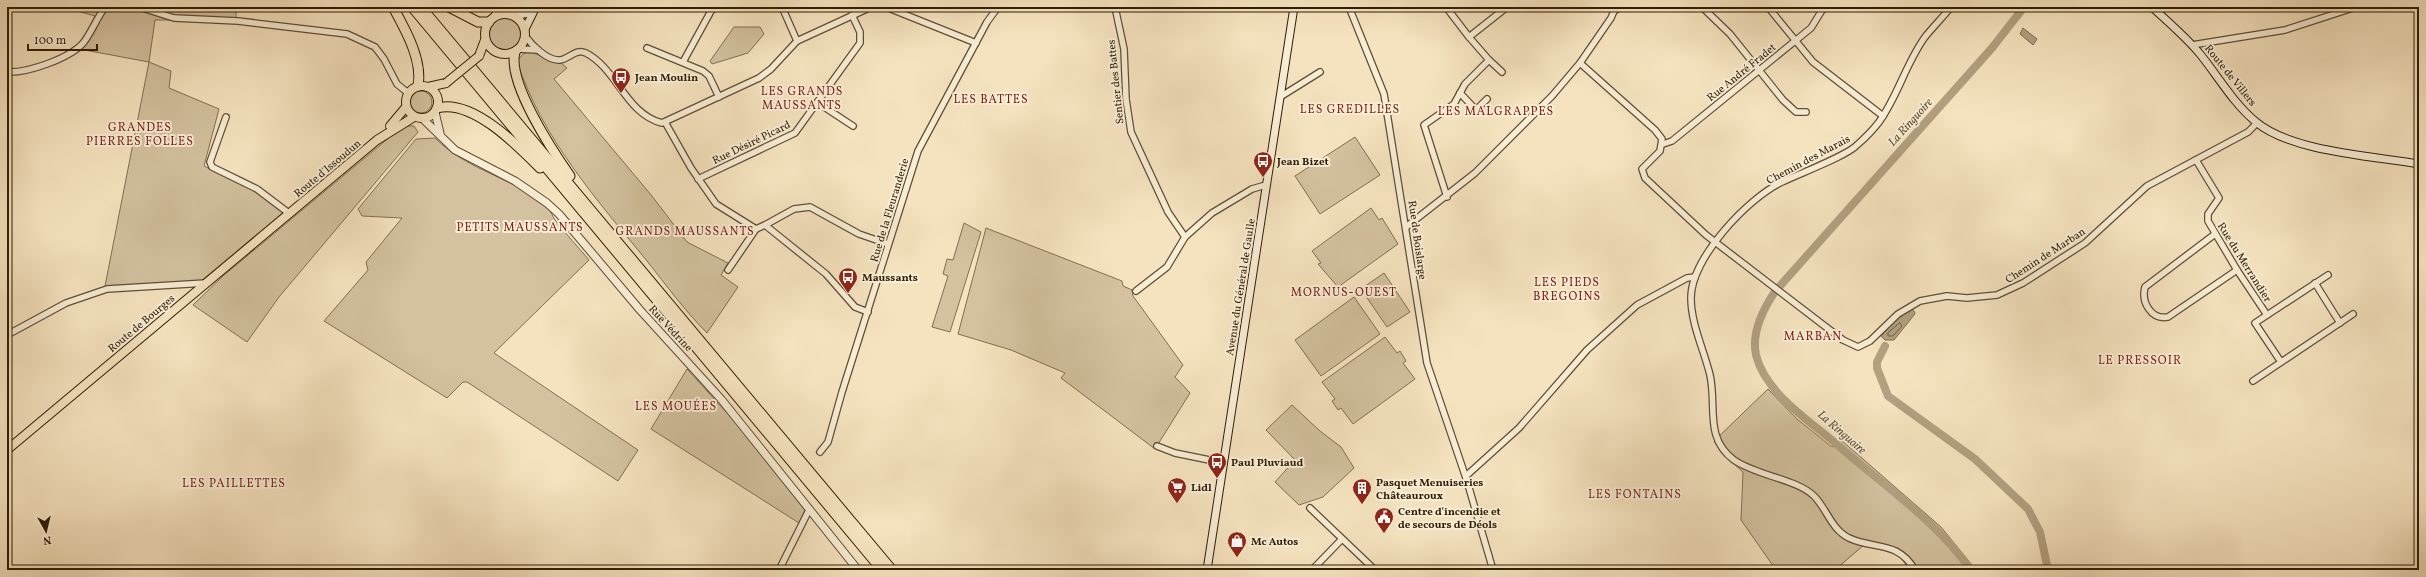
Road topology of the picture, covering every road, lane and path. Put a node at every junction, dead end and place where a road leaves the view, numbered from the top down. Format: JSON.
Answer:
{"nodes":[{"id":1,"x":105,"y":7,"type":"edge"},
{"id":2,"x":140,"y":7,"type":"edge"},
{"id":3,"x":393,"y":7,"type":"edge"},
{"id":4,"x":412,"y":7,"type":"edge"},
{"id":5,"x":421,"y":7,"type":"edge"},
{"id":6,"x":449,"y":7,"type":"edge"},
{"id":7,"x":499,"y":7,"type":"edge"},
{"id":8,"x":716,"y":7,"type":"edge"},
{"id":9,"x":782,"y":7,"type":"edge"},
{"id":10,"x":871,"y":7,"type":"edge"},
{"id":11,"x":886,"y":7,"type":"edge"},
{"id":12,"x":989,"y":7,"type":"edge"},
{"id":13,"x":1115,"y":7,"type":"edge"},
{"id":14,"x":1294,"y":7,"type":"edge"},
{"id":15,"x":1349,"y":7,"type":"edge"},
{"id":16,"x":1446,"y":7,"type":"edge"},
{"id":17,"x":1507,"y":7,"type":"edge"},
{"id":18,"x":1620,"y":7,"type":"edge"},
{"id":19,"x":1702,"y":7,"type":"edge"},
{"id":20,"x":1768,"y":7,"type":"edge"},
{"id":21,"x":1824,"y":7,"type":"edge"},
{"id":22,"x":1951,"y":7,"type":"edge"},
{"id":23,"x":2152,"y":7,"type":"edge"},
{"id":24,"x":2356,"y":7,"type":"edge"},
{"id":25,"x":537,"y":8,"type":"edge"},
{"id":26,"x":996,"y":9,"type":"edge"},
{"id":27,"x":1613,"y":9,"type":"edge"},
{"id":28,"x":510,"y":15,"type":"junction"},
{"id":29,"x":852,"y":15,"type":"junction"},
{"id":30,"x":491,"y":20,"type":"junction"},
{"id":31,"x":525,"y":32,"type":"junction"},
{"id":32,"x":1469,"y":37,"type":"junction"},
{"id":33,"x":486,"y":40,"type":"junction"},
{"id":34,"x":797,"y":41,"type":"junction"},
{"id":35,"x":1795,"y":41,"type":"junction"},
{"id":36,"x":976,"y":43,"type":"junction"},
{"id":37,"x":2192,"y":45,"type":"junction"},
{"id":38,"x":647,"y":48,"type":"dead end"},
{"id":39,"x":517,"y":50,"type":"junction"},
{"id":40,"x":540,"y":51,"type":"junction"},
{"id":41,"x":495,"y":52,"type":"junction"},
{"id":42,"x":479,"y":56,"type":"junction"},
{"id":43,"x":1489,"y":60,"type":"junction"},
{"id":44,"x":683,"y":62,"type":"junction"},
{"id":45,"x":1580,"y":62,"type":"junction"},
{"id":46,"x":1759,"y":71,"type":"junction"},
{"id":47,"x":7,"y":72,"type":"edge"},
{"id":48,"x":1320,"y":72,"type":"dead end"},
{"id":49,"x":1502,"y":72,"type":"dead end"},
{"id":50,"x":446,"y":83,"type":"junction"},
{"id":51,"x":418,"y":86,"type":"junction"},
{"id":52,"x":428,"y":87,"type":"junction"},
{"id":53,"x":408,"y":93,"type":"junction"},
{"id":54,"x":1460,"y":93,"type":"junction"},
{"id":55,"x":720,"y":97,"type":"junction"},
{"id":56,"x":1280,"y":97,"type":"junction"},
{"id":57,"x":1487,"y":100,"type":"dead end"},
{"id":58,"x":818,"y":103,"type":"junction"},
{"id":59,"x":436,"y":106,"type":"junction"},
{"id":60,"x":406,"y":107,"type":"junction"},
{"id":61,"x":1806,"y":112,"type":"dead end"},
{"id":62,"x":1883,"y":116,"type":"junction"},
{"id":63,"x":226,"y":117,"type":"dead end"},
{"id":64,"x":414,"y":117,"type":"junction"},
{"id":65,"x":423,"y":119,"type":"junction"},
{"id":66,"x":663,"y":122,"type":"junction"},
{"id":67,"x":2257,"y":123,"type":"junction"},
{"id":68,"x":853,"y":126,"type":"dead end"},
{"id":69,"x":440,"y":133,"type":"junction"},
{"id":70,"x":377,"y":140,"type":"junction"},
{"id":71,"x":1663,"y":144,"type":"junction"},
{"id":72,"x":2196,"y":160,"type":"junction"},
{"id":73,"x":2419,"y":164,"type":"edge"},
{"id":74,"x":698,"y":179,"type":"junction"},
{"id":75,"x":1266,"y":185,"type":"junction"},
{"id":76,"x":1447,"y":196,"type":"junction"},
{"id":77,"x":578,"y":205,"type":"junction"},
{"id":78,"x":290,"y":214,"type":"junction"},
{"id":79,"x":765,"y":225,"type":"junction"},
{"id":80,"x":1406,"y":227,"type":"junction"},
{"id":81,"x":756,"y":229,"type":"junction"},
{"id":82,"x":2215,"y":234,"type":"junction"},
{"id":83,"x":1185,"y":237,"type":"junction"},
{"id":84,"x":616,"y":240,"type":"junction"},
{"id":85,"x":1716,"y":242,"type":"junction"},
{"id":86,"x":888,"y":244,"type":"junction"},
{"id":87,"x":728,"y":270,"type":"dead end"},
{"id":88,"x":2236,"y":270,"type":"junction"},
{"id":89,"x":2328,"y":275,"type":"dead end"},
{"id":90,"x":1695,"y":277,"type":"junction"},
{"id":91,"x":207,"y":283,"type":"junction"},
{"id":92,"x":2315,"y":283,"type":"junction"},
{"id":93,"x":1136,"y":291,"type":"dead end"},
{"id":94,"x":868,"y":312,"type":"junction"},
{"id":95,"x":2353,"y":314,"type":"dead end"},
{"id":96,"x":2267,"y":315,"type":"junction"},
{"id":97,"x":2340,"y":323,"type":"junction"},
{"id":98,"x":7,"y":335,"type":"edge"},
{"id":99,"x":2282,"y":362,"type":"junction"},
{"id":100,"x":2253,"y":381,"type":"dead end"},
{"id":101,"x":1157,"y":446,"type":"dead end"},
{"id":102,"x":7,"y":450,"type":"edge"},
{"id":103,"x":820,"y":452,"type":"dead end"},
{"id":104,"x":1224,"y":463,"type":"junction"},
{"id":105,"x":1466,"y":476,"type":"junction"},
{"id":106,"x":1310,"y":508,"type":"dead end"},
{"id":107,"x":809,"y":510,"type":"junction"},
{"id":108,"x":1342,"y":539,"type":"junction"},
{"id":109,"x":779,"y":570,"type":"edge"},
{"id":110,"x":858,"y":570,"type":"edge"},
{"id":111,"x":882,"y":570,"type":"edge"},
{"id":112,"x":892,"y":570,"type":"edge"},
{"id":113,"x":1207,"y":570,"type":"edge"},
{"id":114,"x":1312,"y":570,"type":"edge"},
{"id":115,"x":1375,"y":570,"type":"edge"},
{"id":116,"x":1493,"y":570,"type":"edge"},
{"id":117,"x":1915,"y":570,"type":"edge"}],
"edges":[{"from":1,"to":47,"type":"street"},
{"from":2,"to":53,"type":"street"},
{"from":3,"to":51,"type":"highway"},
{"from":4,"to":77,"type":"highway"},
{"from":5,"to":84,"type":"highway"},
{"from":6,"to":30,"type":"highway"},
{"from":7,"to":28,"type":"street"},
{"from":7,"to":30,"type":"street"},
{"from":8,"to":44,"type":"street"},
{"from":9,"to":34,"type":"street"},
{"from":10,"to":29,"type":"street"},
{"from":11,"to":36,"type":"street"},
{"from":12,"to":26,"type":"street"},
{"from":13,"to":83,"type":"street","name":"Sentier des Battes"},
{"from":14,"to":56,"type":"main road","name":"Avenue du Général de Gaulle"},
{"from":15,"to":80,"type":"street","name":"Rue de Boislarge"},
{"from":16,"to":32,"type":"street"},
{"from":17,"to":32,"type":"street"},
{"from":18,"to":27,"type":"street"},
{"from":19,"to":46,"type":"street"},
{"from":20,"to":35,"type":"street"},
{"from":21,"to":35,"type":"street","name":"Rue André Fradet"},
{"from":22,"to":62,"type":"street","name":"Chemin des Marais"},
{"from":23,"to":37,"type":"main road","name":"Route de Villers"},
{"from":24,"to":37,"type":"street"},
{"from":25,"to":28,"type":"main road"},
{"from":25,"to":31,"type":"main road"},
{"from":26,"to":36,"type":"street","name":"Rue de la Fleuranderie"},
{"from":27,"to":45,"type":"street"},
{"from":28,"to":30,"type":"main road"},
{"from":28,"to":31,"type":"main road"},
{"from":29,"to":34,"type":"street"},
{"from":29,"to":58,"type":"street","name":"Rue Désiré Picard"},
{"from":30,"to":33,"type":"main road"},
{"from":31,"to":39,"type":"main road"},
{"from":31,"to":40,"type":"street"},
{"from":32,"to":43,"type":"street"},
{"from":33,"to":41,"type":"main road"},
{"from":33,"to":42,"type":"main road"},
{"from":34,"to":55,"type":"street"},
{"from":35,"to":46,"type":"street","name":"Rue André Fradet"},
{"from":35,"to":62,"type":"street"},
{"from":36,"to":86,"type":"street","name":"Rue de la Fleuranderie"},
{"from":37,"to":67,"type":"main road","name":"Route de Villers"},
{"from":38,"to":44,"type":"street"},
{"from":39,"to":40,"type":"street"},
{"from":39,"to":41,"type":"main road"},
{"from":39,"to":84,"type":"highway"},
{"from":40,"to":66,"type":"street"},
{"from":41,"to":42,"type":"main road"},
{"from":42,"to":50,"type":"main road","bridge":true},
{"from":43,"to":49,"type":"street"},
{"from":43,"to":54,"type":"street"},
{"from":44,"to":55,"type":"street"},
{"from":45,"to":71,"type":"street"},
{"from":45,"to":76,"type":"street"},
{"from":46,"to":61,"type":"street"},
{"from":46,"to":71,"type":"street","name":"Rue André Fradet"},
{"from":48,"to":56,"type":"street"},
{"from":50,"to":52,"type":"main road"},
{"from":50,"to":59,"type":"main road"},
{"from":51,"to":52,"type":"main road"},
{"from":51,"to":53,"type":"main road"},
{"from":52,"to":59,"type":"main road"},
{"from":53,"to":60,"type":"main road"},
{"from":54,"to":57,"type":"street"},
{"from":54,"to":76,"type":"street"},
{"from":55,"to":66,"type":"street"},
{"from":56,"to":75,"type":"main road","name":"Avenue du Général de Gaulle"},
{"from":58,"to":68,"type":"street"},
{"from":58,"to":74,"type":"street","name":"Rue Désiré Picard"},
{"from":59,"to":65,"type":"main road"},
{"from":59,"to":69,"type":"main road","name":"Rue Védrine"},
{"from":59,"to":77,"type":"highway"},
{"from":60,"to":64,"type":"main road"},
{"from":60,"to":70,"type":"main road","name":"Route d'Issoudun"},
{"from":62,"to":85,"type":"street","name":"Chemin des Marais"},
{"from":63,"to":78,"type":"street"},
{"from":64,"to":65,"type":"main road"},
{"from":64,"to":70,"type":"main road","name":"Route d'Issoudun"},
{"from":65,"to":69,"type":"main road","name":"Rue Védrine"},
{"from":66,"to":74,"type":"street"},
{"from":67,"to":72,"type":"street","name":"Chemin de Marban"},
{"from":67,"to":73,"type":"main road","name":"Route de Villers"},
{"from":69,"to":107,"type":"main road","name":"Rue Védrine"},
{"from":70,"to":78,"type":"main road","name":"Route d'Issoudun"},
{"from":71,"to":85,"type":"street"},
{"from":72,"to":82,"type":"street","name":"Rue du Merrandier"},
{"from":72,"to":85,"type":"street","name":"Chemin de Marban"},
{"from":74,"to":81,"type":"street"},
{"from":75,"to":83,"type":"street"},
{"from":75,"to":104,"type":"main road","name":"Avenue du Général de Gaulle"},
{"from":76,"to":80,"type":"street"},
{"from":77,"to":111,"type":"highway"},
{"from":78,"to":91,"type":"main road","name":"Route de Bourges"},
{"from":79,"to":81,"type":"street"},
{"from":79,"to":86,"type":"street"},
{"from":79,"to":94,"type":"street"},
{"from":80,"to":105,"type":"street","name":"Rue de Boislarge"},
{"from":81,"to":87,"type":"street"},
{"from":82,"to":88,"type":"street","name":"Rue du Merrandier"},
{"from":82,"to":88,"type":"street"},
{"from":83,"to":93,"type":"street"},
{"from":84,"to":112,"type":"highway"},
{"from":85,"to":90,"type":"street","name":"Chemin des Marais"},
{"from":86,"to":94,"type":"street","name":"Rue de la Fleuranderie"},
{"from":88,"to":96,"type":"street","name":"Rue du Merrandier"},
{"from":89,"to":92,"type":"street"},
{"from":90,"to":105,"type":"street"},
{"from":90,"to":117,"type":"street","name":"Chemin des Marais"},
{"from":91,"to":98,"type":"street"},
{"from":91,"to":102,"type":"main road","name":"Route de Bourges"},
{"from":92,"to":96,"type":"street"},
{"from":92,"to":97,"type":"street"},
{"from":94,"to":103,"type":"street","name":"Rue de la Fleuranderie"},
{"from":95,"to":97,"type":"street"},
{"from":96,"to":99,"type":"street"},
{"from":97,"to":99,"type":"street"},
{"from":99,"to":100,"type":"street"},
{"from":101,"to":104,"type":"street"},
{"from":104,"to":113,"type":"main road","name":"Avenue du Général de Gaulle"},
{"from":105,"to":116,"type":"street","name":"Rue de Boislarge"},
{"from":106,"to":108,"type":"street"},
{"from":107,"to":109,"type":"street"},
{"from":107,"to":110,"type":"main road","name":"Rue Védrine"},
{"from":108,"to":114,"type":"street"},
{"from":108,"to":115,"type":"street"}]}
